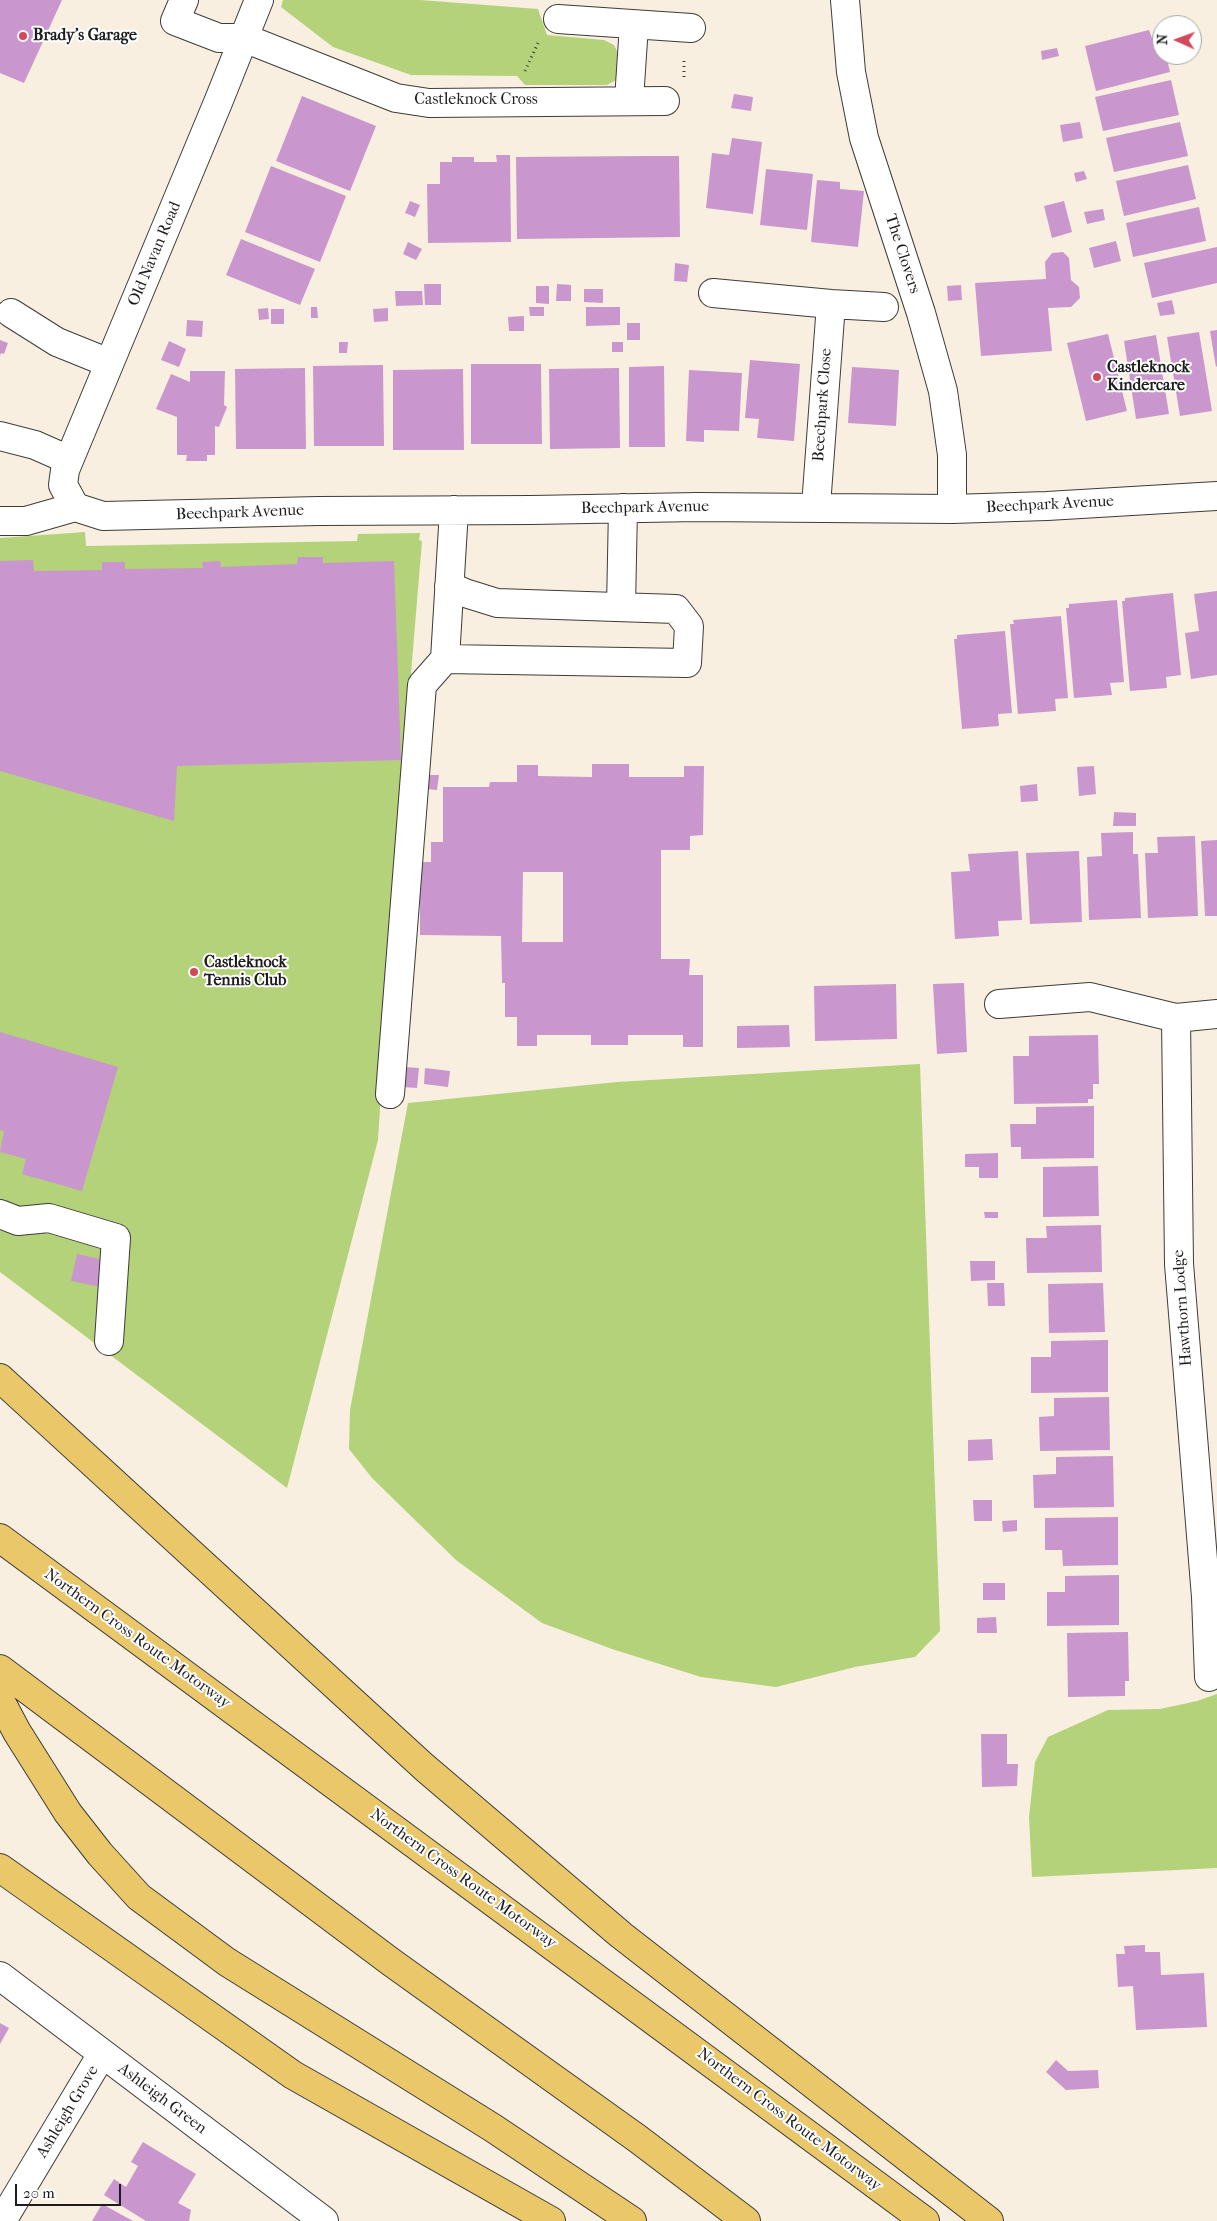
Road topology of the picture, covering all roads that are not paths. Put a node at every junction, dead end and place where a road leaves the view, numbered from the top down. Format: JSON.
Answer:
{"nodes":[{"id":1,"x":184,"y":0,"type":"edge"},
{"id":2,"x":259,"y":0,"type":"edge"},
{"id":3,"x":845,"y":0,"type":"edge"},
{"id":4,"x":558,"y":19,"type":"dead end"},
{"id":5,"x":634,"y":25,"type":"junction"},
{"id":6,"x":691,"y":28,"type":"dead end"},
{"id":7,"x":244,"y":38,"type":"junction"},
{"id":8,"x":629,"y":100,"type":"junction"},
{"id":9,"x":665,"y":100,"type":"dead end"},
{"id":10,"x":713,"y":293,"type":"dead end"},
{"id":11,"x":831,"y":304,"type":"junction"},
{"id":12,"x":884,"y":307,"type":"dead end"},
{"id":13,"x":10,"y":313,"type":"dead end"},
{"id":14,"x":109,"y":363,"type":"junction"},
{"id":15,"x":0,"y":436,"type":"edge"},
{"id":16,"x":69,"y":460,"type":"junction"},
{"id":17,"x":1217,"y":496,"type":"edge"},
{"id":18,"x":816,"y":506,"type":"junction"},
{"id":19,"x":74,"y":507,"type":"junction"},
{"id":20,"x":623,"y":508,"type":"junction"},
{"id":21,"x":952,"y":509,"type":"junction"},
{"id":22,"x":454,"y":510,"type":"junction"},
{"id":23,"x":0,"y":521,"type":"edge"},
{"id":24,"x":449,"y":586,"type":"junction"},
{"id":25,"x":621,"y":607,"type":"junction"},
{"id":26,"x":445,"y":659,"type":"junction"},
{"id":27,"x":999,"y":1004,"type":"dead end"},
{"id":28,"x":1217,"y":1014,"type":"edge"},
{"id":29,"x":1176,"y":1018,"type":"junction"},
{"id":30,"x":390,"y":1094,"type":"dead end"},
{"id":31,"x":0,"y":1214,"type":"edge"},
{"id":32,"x":109,"y":1341,"type":"dead end"},
{"id":33,"x":0,"y":1378,"type":"edge"},
{"id":34,"x":0,"y":1538,"type":"edge"},
{"id":35,"x":1211,"y":1596,"type":"edge"},
{"id":36,"x":0,"y":1669,"type":"edge"},
{"id":37,"x":1209,"y":1677,"type":"dead end"},
{"id":38,"x":0,"y":1700,"type":"edge"},
{"id":39,"x":0,"y":1868,"type":"edge"},
{"id":40,"x":0,"y":1976,"type":"edge"},
{"id":41,"x":102,"y":2054,"type":"junction"},
{"id":42,"x":2,"y":2221,"type":"edge"},
{"id":43,"x":324,"y":2221,"type":"edge"},
{"id":44,"x":551,"y":2221,"type":"edge"},
{"id":45,"x":632,"y":2221,"type":"edge"},
{"id":46,"x":746,"y":2221,"type":"edge"},
{"id":47,"x":926,"y":2221,"type":"edge"},
{"id":48,"x":989,"y":2221,"type":"edge"}],
"edges":[{"from":1,"to":7,"type":"street"},
{"from":2,"to":7,"type":"street","name":"Old Navan Road"},
{"from":3,"to":21,"type":"street","name":"The Clovers"},
{"from":4,"to":5,"type":"street"},
{"from":5,"to":6,"type":"street"},
{"from":5,"to":8,"type":"street"},
{"from":7,"to":8,"type":"street","name":"Castleknock Cross"},
{"from":7,"to":14,"type":"street","name":"Old Navan Road"},
{"from":8,"to":9,"type":"street","name":"Castleknock Cross"},
{"from":10,"to":11,"type":"street"},
{"from":11,"to":12,"type":"street"},
{"from":11,"to":18,"type":"street","name":"Beechpark Close"},
{"from":13,"to":14,"type":"street"},
{"from":14,"to":16,"type":"street","name":"Old Navan Road"},
{"from":15,"to":16,"type":"street"},
{"from":16,"to":19,"type":"street","name":"Old Navan Road"},
{"from":17,"to":21,"type":"street","name":"Beechpark Avenue"},
{"from":18,"to":20,"type":"street","name":"Beechpark Avenue"},
{"from":18,"to":21,"type":"street","name":"Beechpark Avenue"},
{"from":19,"to":22,"type":"street","name":"Beechpark Avenue"},
{"from":19,"to":23,"type":"street"},
{"from":20,"to":22,"type":"street","name":"Beechpark Avenue"},
{"from":20,"to":25,"type":"street"},
{"from":22,"to":24,"type":"street"},
{"from":24,"to":25,"type":"street"},
{"from":24,"to":26,"type":"street"},
{"from":25,"to":26,"type":"street"},
{"from":26,"to":30,"type":"street"},
{"from":27,"to":29,"type":"street"},
{"from":28,"to":29,"type":"street"},
{"from":29,"to":35,"type":"street","name":"Hawthorn Lodge"},
{"from":31,"to":32,"type":"street"},
{"from":33,"to":48,"type":"highway"},
{"from":34,"to":47,"type":"highway","name":"Northern Cross Route Motorway"},
{"from":35,"to":37,"type":"street","name":"Hawthorn Lodge"},
{"from":36,"to":46,"type":"highway"},
{"from":38,"to":45,"type":"highway"},
{"from":39,"to":44,"type":"highway"},
{"from":40,"to":41,"type":"street","name":"Ashleigh Green"},
{"from":41,"to":42,"type":"street","name":"Ashleigh Grove"},
{"from":41,"to":43,"type":"street","name":"Ashleigh Green"}]}
